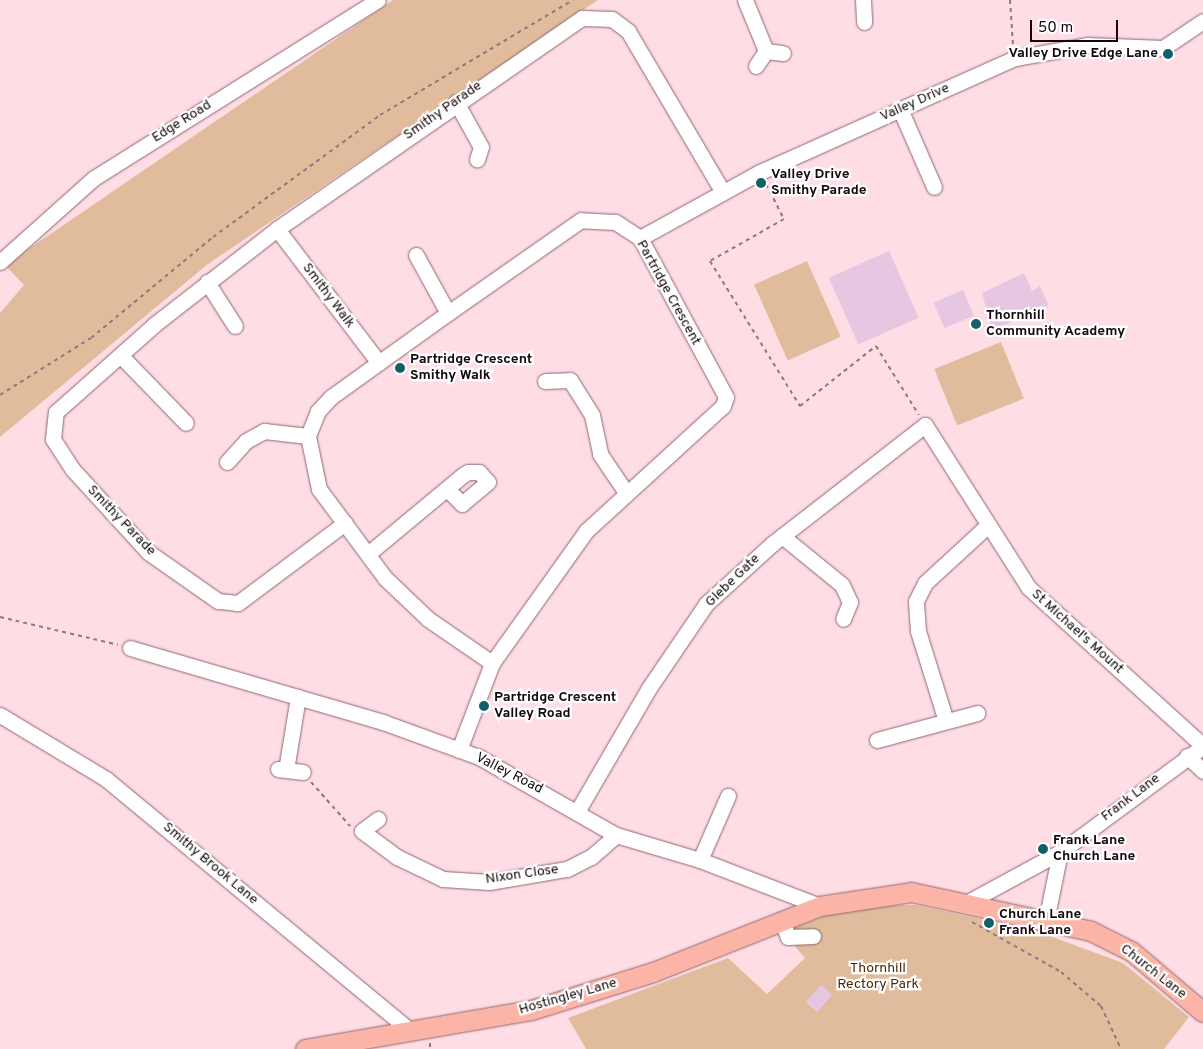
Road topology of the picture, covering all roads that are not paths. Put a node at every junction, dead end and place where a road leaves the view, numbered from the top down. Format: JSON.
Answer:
{"nodes":[{"id":1,"x":378,"y":0,"type":"edge"},
{"id":2,"x":745,"y":0,"type":"edge"},
{"id":3,"x":863,"y":0,"type":"edge"},
{"id":4,"x":1203,"y":21,"type":"edge"},
{"id":5,"x":864,"y":22,"type":"dead end"},
{"id":6,"x":766,"y":51,"type":"junction"},
{"id":7,"x":783,"y":52,"type":"dead end"},
{"id":8,"x":756,"y":66,"type":"dead end"},
{"id":9,"x":456,"y":102,"type":"junction"},
{"id":10,"x":900,"y":110,"type":"junction"},
{"id":11,"x":477,"y":158,"type":"dead end"},
{"id":12,"x":934,"y":187,"type":"dead end"},
{"id":13,"x":722,"y":192,"type":"junction"},
{"id":14,"x":277,"y":228,"type":"junction"},
{"id":15,"x":640,"y":238,"type":"junction"},
{"id":16,"x":416,"y":255,"type":"dead end"},
{"id":17,"x":0,"y":262,"type":"edge"},
{"id":18,"x":207,"y":282,"type":"junction"},
{"id":19,"x":448,"y":313,"type":"junction"},
{"id":20,"x":235,"y":326,"type":"dead end"},
{"id":21,"x":121,"y":356,"type":"junction"},
{"id":22,"x":379,"y":363,"type":"junction"},
{"id":23,"x":545,"y":380,"type":"dead end"},
{"id":24,"x":186,"y":423,"type":"dead end"},
{"id":25,"x":925,"y":425,"type":"joint"},
{"id":26,"x":308,"y":436,"type":"junction"},
{"id":27,"x":227,"y":462,"type":"dead end"},
{"id":28,"x":447,"y":488,"type":"junction"},
{"id":29,"x":625,"y":491,"type":"junction"},
{"id":30,"x":344,"y":523,"type":"junction"},
{"id":31,"x":987,"y":526,"type":"junction"},
{"id":32,"x":782,"y":536,"type":"junction"},
{"id":33,"x":369,"y":553,"type":"junction"},
{"id":34,"x":843,"y":619,"type":"dead end"},
{"id":35,"x":130,"y":648,"type":"road end"},
{"id":36,"x":492,"y":663,"type":"junction"},
{"id":37,"x":298,"y":697,"type":"junction"},
{"id":38,"x":977,"y":713,"type":"dead end"},
{"id":39,"x":0,"y":715,"type":"edge"},
{"id":40,"x":946,"y":720,"type":"junction"},
{"id":41,"x":877,"y":740,"type":"dead end"},
{"id":42,"x":1203,"y":746,"type":"edge"},
{"id":43,"x":458,"y":750,"type":"junction"},
{"id":44,"x":1187,"y":756,"type":"junction"},
{"id":45,"x":1203,"y":771,"type":"edge"},
{"id":46,"x":303,"y":772,"type":"road end"},
{"id":47,"x":728,"y":796,"type":"dead end"},
{"id":48,"x":578,"y":810,"type":"junction"},
{"id":49,"x":378,"y":819,"type":"dead end"},
{"id":50,"x":616,"y":835,"type":"junction"},
{"id":51,"x":1060,"y":852,"type":"junction"},
{"id":52,"x":700,"y":860,"type":"junction"},
{"id":53,"x":820,"y":906,"type":"junction"},
{"id":54,"x":962,"y":906,"type":"junction"},
{"id":55,"x":782,"y":920,"type":"junction"},
{"id":56,"x":1046,"y":921,"type":"junction"},
{"id":57,"x":813,"y":936,"type":"dead end"},
{"id":58,"x":1203,"y":1012,"type":"edge"},
{"id":59,"x":409,"y":1030,"type":"junction"},
{"id":60,"x":305,"y":1049,"type":"edge"}],
"edges":[{"from":1,"to":17,"type":"street","name":"Edge Road"},
{"from":2,"to":6,"type":"street"},
{"from":3,"to":5,"type":"street"},
{"from":4,"to":10,"type":"street","name":"Valley Drive"},
{"from":6,"to":7,"type":"street"},
{"from":6,"to":8,"type":"street"},
{"from":9,"to":11,"type":"street"},
{"from":9,"to":13,"type":"street","name":"Smithy Parade"},
{"from":9,"to":14,"type":"street","name":"Smithy Parade"},
{"from":10,"to":12,"type":"street"},
{"from":10,"to":13,"type":"street","name":"Valley Drive"},
{"from":13,"to":15,"type":"street","name":"Valley Drive"},
{"from":14,"to":18,"type":"street","name":"Smithy Parade"},
{"from":14,"to":22,"type":"street","name":"Smithy Walk"},
{"from":15,"to":19,"type":"street","name":"Partridge Crescent"},
{"from":15,"to":29,"type":"street","name":"Partridge Crescent"},
{"from":16,"to":19,"type":"street"},
{"from":18,"to":20,"type":"street"},
{"from":18,"to":21,"type":"street","name":"Smithy Parade"},
{"from":19,"to":22,"type":"street","name":"Partridge Crescent"},
{"from":21,"to":24,"type":"street"},
{"from":21,"to":30,"type":"street","name":"Smithy Parade"},
{"from":22,"to":26,"type":"street","name":"Partridge Crescent"},
{"from":23,"to":29,"type":"street"},
{"from":25,"to":31,"type":"street","name":"St Michael's Mount"},
{"from":25,"to":32,"type":"street","name":"Glebe Gate"},
{"from":26,"to":27,"type":"street"},
{"from":26,"to":30,"type":"street","name":"Partridge Crescent"},
{"from":28,"to":28,"type":"street"},
{"from":28,"to":33,"type":"street"},
{"from":29,"to":36,"type":"street","name":"Partridge Crescent"},
{"from":30,"to":33,"type":"street","name":"Partridge Crescent"},
{"from":31,"to":40,"type":"street"},
{"from":31,"to":42,"type":"street","name":"St Michael's Mount"},
{"from":32,"to":34,"type":"street"},
{"from":32,"to":48,"type":"street","name":"Glebe Gate"},
{"from":33,"to":36,"type":"street","name":"Partridge Crescent"},
{"from":35,"to":37,"type":"street","name":"Valley Road"},
{"from":36,"to":43,"type":"street","name":"Partridge Crescent"},
{"from":37,"to":43,"type":"street","name":"Valley Road"},
{"from":37,"to":46,"type":"street"},
{"from":38,"to":40,"type":"street"},
{"from":39,"to":59,"type":"street","name":"Smithy Brook Lane"},
{"from":40,"to":41,"type":"street"},
{"from":42,"to":44,"type":"street","name":"Frank Lane"},
{"from":43,"to":48,"type":"street","name":"Valley Road"},
{"from":44,"to":45,"type":"street"},
{"from":44,"to":51,"type":"street","name":"Frank Lane"},
{"from":47,"to":52,"type":"street"},
{"from":48,"to":50,"type":"street","name":"Valley Road"},
{"from":49,"to":50,"type":"street","name":"Nixon Close"},
{"from":50,"to":52,"type":"street","name":"Valley Road"},
{"from":51,"to":54,"type":"street","name":"Frank Lane"},
{"from":51,"to":56,"type":"street"},
{"from":52,"to":53,"type":"street","name":"Valley Road"},
{"from":53,"to":54,"type":"main road","name":"Hostingley Lane"},
{"from":53,"to":55,"type":"main road","name":"Hostingley Lane"},
{"from":54,"to":56,"type":"main road","name":"Church Lane"},
{"from":55,"to":57,"type":"street"},
{"from":55,"to":59,"type":"main road","name":"Hostingley Lane"},
{"from":56,"to":58,"type":"main road","name":"Church Lane"},
{"from":59,"to":60,"type":"main road","name":"Hostingley Lane"}]}
